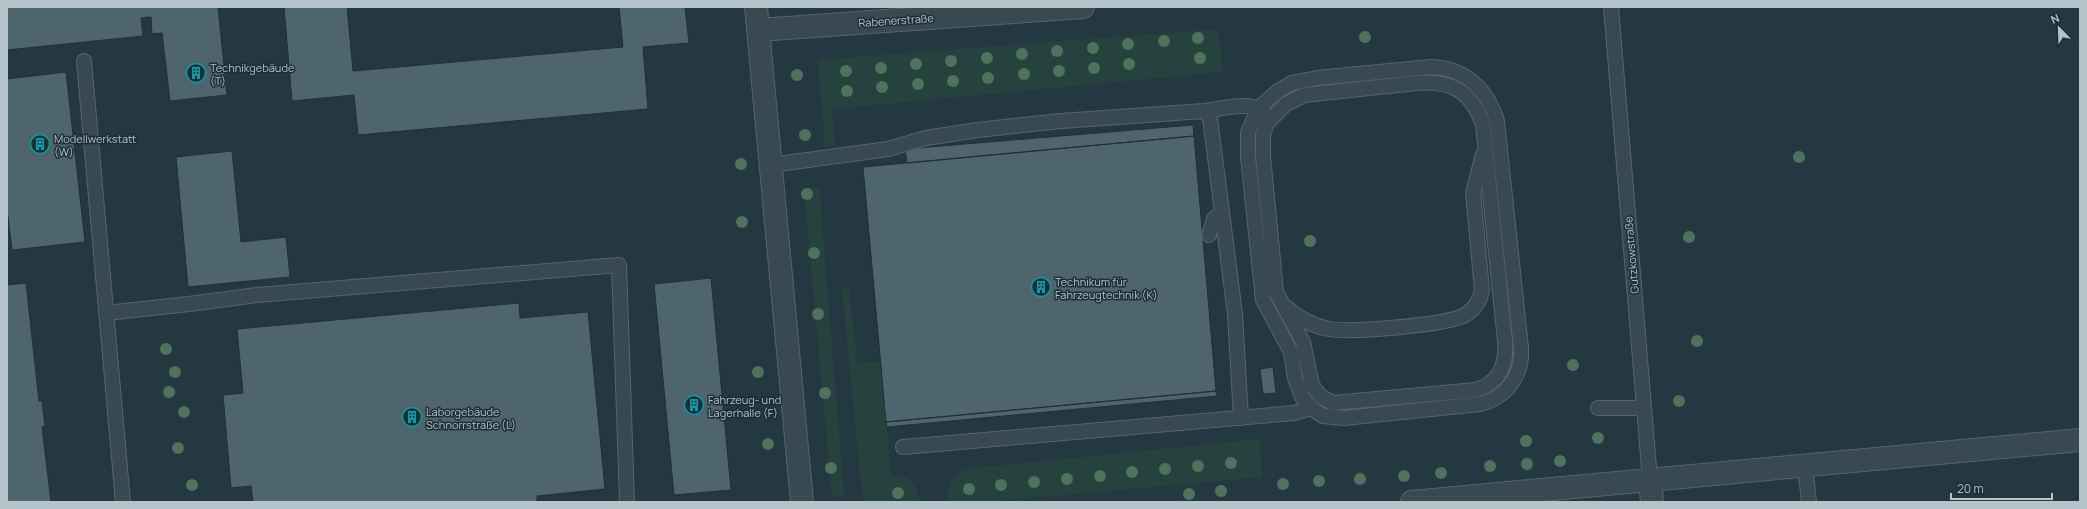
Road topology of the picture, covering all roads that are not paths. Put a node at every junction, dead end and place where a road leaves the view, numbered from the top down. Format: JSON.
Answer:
{"nodes":[{"id":1,"x":756,"y":7,"type":"edge"},
{"id":2,"x":1083,"y":7,"type":"edge"},
{"id":3,"x":1611,"y":7,"type":"edge"},
{"id":4,"x":758,"y":30,"type":"junction"},
{"id":5,"x":84,"y":61,"type":"dead end"},
{"id":6,"x":1259,"y":108,"type":"junction"},
{"id":7,"x":1204,"y":111,"type":"junction"},
{"id":8,"x":1271,"y":118,"type":"junction"},
{"id":9,"x":1486,"y":139,"type":"junction"},
{"id":10,"x":771,"y":165,"type":"junction"},
{"id":11,"x":1222,"y":213,"type":"junction"},
{"id":12,"x":1209,"y":235,"type":"dead end"},
{"id":13,"x":1279,"y":300,"type":"junction"},
{"id":14,"x":106,"y":313,"type":"junction"},
{"id":15,"x":1311,"y":408,"type":"junction"},
{"id":16,"x":1598,"y":408,"type":"dead end"},
{"id":17,"x":1643,"y":408,"type":"junction"},
{"id":18,"x":1241,"y":418,"type":"junction"},
{"id":19,"x":2080,"y":440,"type":"edge"},
{"id":20,"x":903,"y":446,"type":"dead end"},
{"id":21,"x":1805,"y":466,"type":"junction"},
{"id":22,"x":1650,"y":480,"type":"junction"},
{"id":23,"x":123,"y":502,"type":"edge"},
{"id":24,"x":627,"y":502,"type":"edge"},
{"id":25,"x":802,"y":502,"type":"edge"},
{"id":26,"x":1412,"y":502,"type":"edge"},
{"id":27,"x":1652,"y":502,"type":"edge"},
{"id":28,"x":1809,"y":502,"type":"edge"}],
"edges":[{"from":1,"to":4,"type":"street"},
{"from":2,"to":4,"type":"street","name":"Rabenerstraße"},
{"from":3,"to":17,"type":"lane","name":"Gutzkowstraße"},
{"from":4,"to":10,"type":"street"},
{"from":5,"to":14,"type":"lane"},
{"from":6,"to":7,"type":"lane"},
{"from":6,"to":8,"type":"lane"},
{"from":6,"to":15,"type":"lane"},
{"from":6,"to":15,"type":"lane"},
{"from":7,"to":10,"type":"lane"},
{"from":7,"to":11,"type":"lane"},
{"from":8,"to":9,"type":"lane"},
{"from":8,"to":13,"type":"lane"},
{"from":9,"to":13,"type":"lane"},
{"from":9,"to":13,"type":"lane"},
{"from":10,"to":25,"type":"street"},
{"from":11,"to":12,"type":"lane"},
{"from":11,"to":18,"type":"lane"},
{"from":14,"to":23,"type":"lane"},
{"from":14,"to":24,"type":"lane"},
{"from":15,"to":18,"type":"lane"},
{"from":16,"to":17,"type":"lane"},
{"from":17,"to":22,"type":"lane","name":"Gutzkowstraße"},
{"from":18,"to":20,"type":"lane"},
{"from":19,"to":21,"type":"street"},
{"from":21,"to":22,"type":"street"},
{"from":21,"to":28,"type":"lane"},
{"from":22,"to":26,"type":"street"},
{"from":22,"to":27,"type":"street","name":"Gutzkowstraße"}]}
